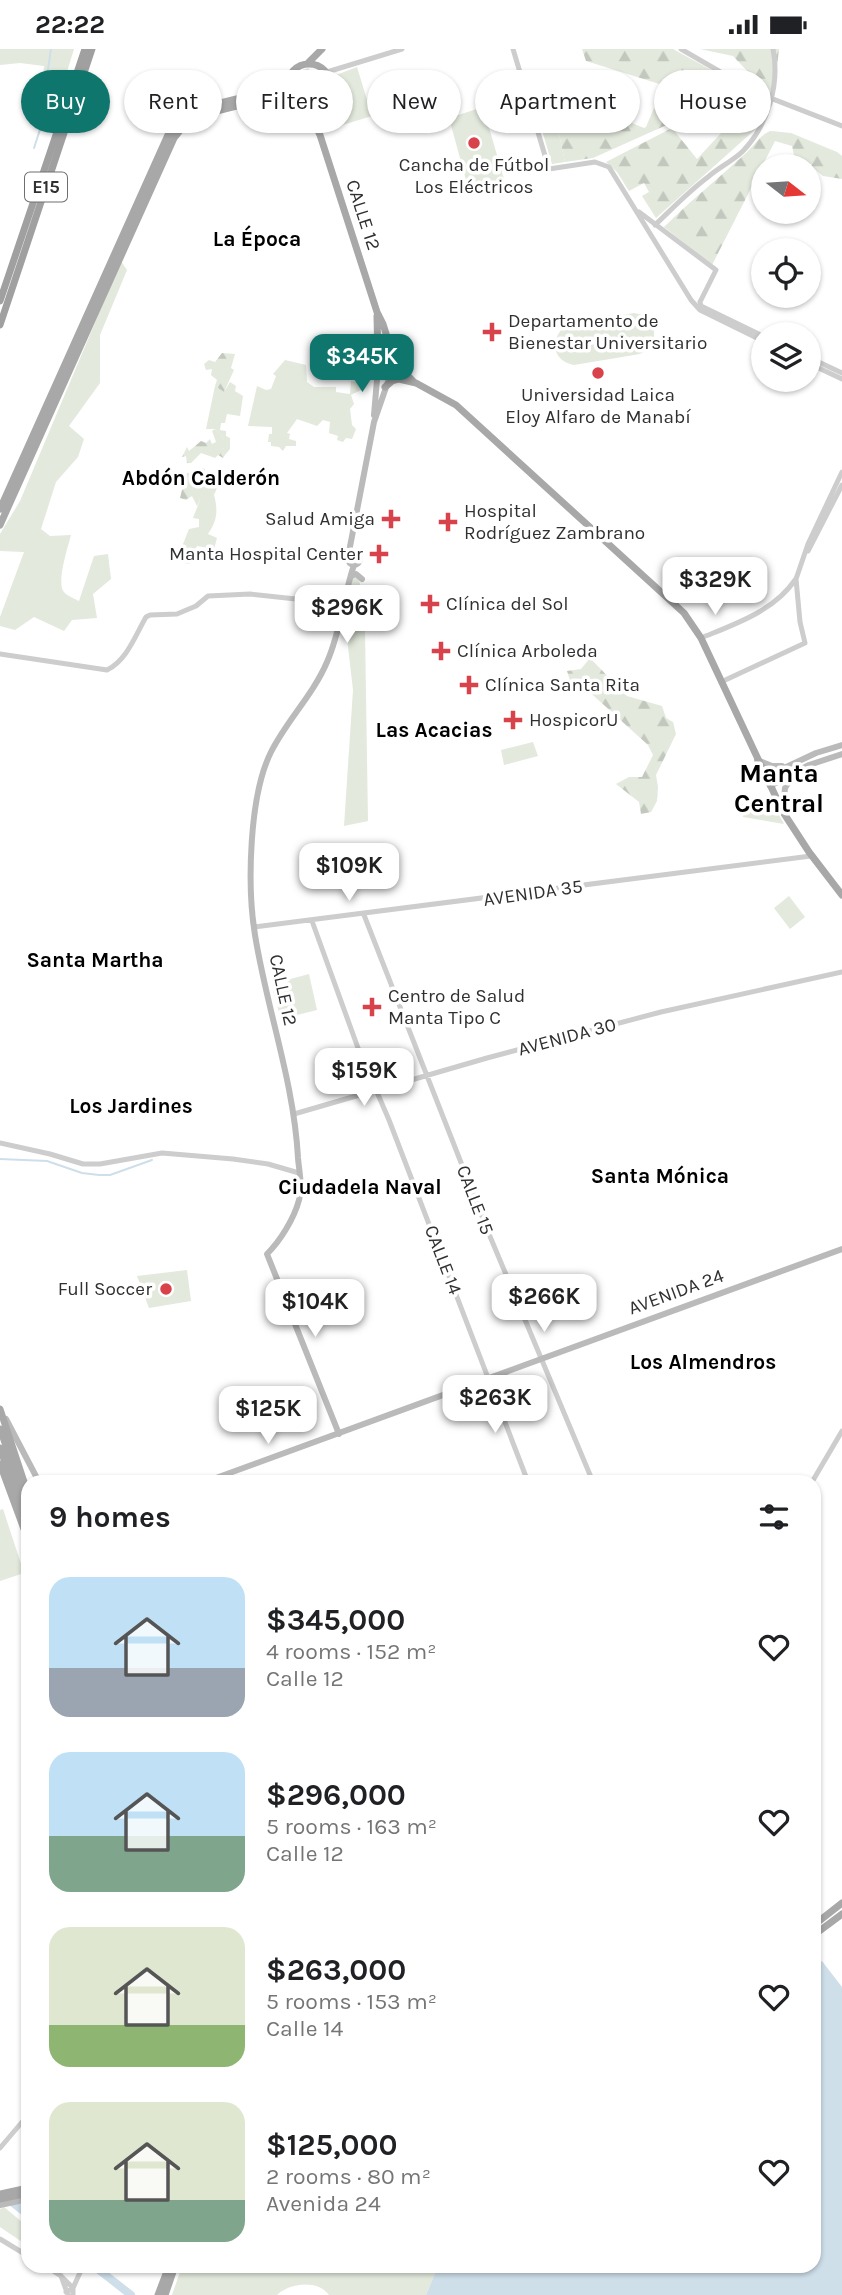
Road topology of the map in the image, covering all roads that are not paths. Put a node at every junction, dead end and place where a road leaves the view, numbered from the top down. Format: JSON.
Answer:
{"nodes":[{"id":1,"x":85,"y":49,"type":"edge"},
{"id":2,"x":92,"y":49,"type":"edge"},
{"id":3,"x":323,"y":49,"type":"edge"},
{"id":4,"x":402,"y":49,"type":"edge"},
{"id":5,"x":513,"y":49,"type":"edge"},
{"id":6,"x":681,"y":49,"type":"edge"},
{"id":7,"x":773,"y":49,"type":"edge"},
{"id":8,"x":308,"y":63,"type":"junction"},
{"id":9,"x":294,"y":70,"type":"edge"},
{"id":10,"x":325,"y":70,"type":"junction"},
{"id":11,"x":719,"y":70,"type":"edge"},
{"id":12,"x":236,"y":98,"type":"edge"},
{"id":13,"x":771,"y":99,"type":"joint"},
{"id":14,"x":236,"y":106,"type":"edge"},
{"id":15,"x":842,"y":126,"type":"edge"},
{"id":16,"x":319,"y":133,"type":"edge"},
{"id":17,"x":756,"y":133,"type":"edge"},
{"id":18,"x":647,"y":222,"type":"junction"},
{"id":19,"x":655,"y":225,"type":"junction"},
{"id":20,"x":691,"y":300,"type":"junction"},
{"id":21,"x":0,"y":301,"type":"edge"},
{"id":22,"x":700,"y":302,"type":"junction"},
{"id":23,"x":377,"y":312,"type":"junction"},
{"id":24,"x":0,"y":325,"type":"edge"},
{"id":25,"x":751,"y":332,"type":"edge"},
{"id":26,"x":751,"y":333,"type":"edge"},
{"id":27,"x":821,"y":363,"type":"edge"},
{"id":28,"x":378,"y":364,"type":"junction"},
{"id":29,"x":393,"y":367,"type":"junction"},
{"id":30,"x":821,"y":369,"type":"edge"},
{"id":31,"x":842,"y":373,"type":"edge"},
{"id":32,"x":399,"y":379,"type":"junction"},
{"id":33,"x":842,"y":379,"type":"edge"},
{"id":34,"x":416,"y":383,"type":"junction"},
{"id":35,"x":385,"y":387,"type":"junction"},
{"id":36,"x":374,"y":421,"type":"junction"},
{"id":37,"x":842,"y":472,"type":"edge"},
{"id":38,"x":842,"y":485,"type":"edge"},
{"id":39,"x":0,"y":509,"type":"edge"},
{"id":40,"x":0,"y":525,"type":"edge"},
{"id":41,"x":353,"y":530,"type":"junction"},
{"id":42,"x":806,"y":553,"type":"junction"},
{"id":43,"x":357,"y":554,"type":"junction"},
{"id":44,"x":347,"y":559,"type":"junction"},
{"id":45,"x":354,"y":565,"type":"junction"},
{"id":46,"x":350,"y":577,"type":"junction"},
{"id":47,"x":362,"y":579,"type":"dead end"},
{"id":48,"x":796,"y":579,"type":"junction"},
{"id":49,"x":346,"y":591,"type":"junction"},
{"id":50,"x":344,"y":611,"type":"junction"},
{"id":51,"x":701,"y":638,"type":"junction"},
{"id":52,"x":0,"y":654,"type":"edge"},
{"id":53,"x":721,"y":682,"type":"junction"},
{"id":54,"x":842,"y":745,"type":"edge"},
{"id":55,"x":842,"y":754,"type":"edge"},
{"id":56,"x":757,"y":759,"type":"junction"},
{"id":57,"x":791,"y":764,"type":"junction"},
{"id":58,"x":798,"y":770,"type":"junction"},
{"id":59,"x":765,"y":777,"type":"junction"},
{"id":60,"x":770,"y":786,"type":"junction"},
{"id":61,"x":783,"y":811,"type":"junction"},
{"id":62,"x":811,"y":856,"type":"junction"},
{"id":63,"x":842,"y":895,"type":"edge"},
{"id":64,"x":364,"y":915,"type":"junction"},
{"id":65,"x":312,"y":921,"type":"junction"},
{"id":66,"x":254,"y":927,"type":"junction"},
{"id":67,"x":842,"y":972,"type":"edge"},
{"id":68,"x":427,"y":1075,"type":"junction"},
{"id":69,"x":375,"y":1091,"type":"junction"},
{"id":70,"x":294,"y":1114,"type":"junction"},
{"id":71,"x":0,"y":1143,"type":"edge"},
{"id":72,"x":299,"y":1173,"type":"junction"},
{"id":73,"x":842,"y":1249,"type":"edge"},
{"id":74,"x":540,"y":1359,"type":"junction"},
{"id":75,"x":488,"y":1378,"type":"junction"},
{"id":76,"x":0,"y":1408,"type":"edge"},
{"id":77,"x":0,"y":1429,"type":"edge"},
{"id":78,"x":842,"y":1431,"type":"edge"},
{"id":79,"x":339,"y":1434,"type":"junction"},
{"id":80,"x":0,"y":1448,"type":"edge"},
{"id":81,"x":0,"y":1464,"type":"edge"},
{"id":82,"x":35,"y":1475,"type":"edge"},
{"id":83,"x":225,"y":1475,"type":"edge"},
{"id":84,"x":525,"y":1475,"type":"edge"},
{"id":85,"x":590,"y":1475,"type":"edge"},
{"id":86,"x":816,"y":1475,"type":"edge"},
{"id":87,"x":21,"y":1490,"type":"edge"},
{"id":88,"x":21,"y":1492,"type":"edge"},
{"id":89,"x":21,"y":1494,"type":"edge"},
{"id":90,"x":21,"y":1520,"type":"edge"},
{"id":91,"x":842,"y":1903,"type":"edge"},
{"id":92,"x":842,"y":1914,"type":"edge"},
{"id":93,"x":821,"y":1920,"type":"edge"},
{"id":94,"x":821,"y":1930,"type":"edge"},
{"id":95,"x":21,"y":2123,"type":"edge"},
{"id":96,"x":0,"y":2148,"type":"edge"},
{"id":97,"x":21,"y":2195,"type":"edge"},
{"id":98,"x":0,"y":2196,"type":"edge"},
{"id":99,"x":21,"y":2198,"type":"edge"},
{"id":100,"x":0,"y":2205,"type":"edge"},
{"id":101,"x":1,"y":2238,"type":"edge"},
{"id":102,"x":21,"y":2251,"type":"edge"},
{"id":103,"x":62,"y":2273,"type":"edge"},
{"id":104,"x":79,"y":2273,"type":"edge"},
{"id":105,"x":166,"y":2273,"type":"edge"},
{"id":106,"x":173,"y":2273,"type":"edge"},
{"id":107,"x":59,"y":2274,"type":"joint"},
{"id":108,"x":70,"y":2292,"type":"edge"},
{"id":109,"x":158,"y":2295,"type":"edge"},
{"id":110,"x":165,"y":2295,"type":"edge"}],
"edges":[{"from":1,"to":21,"type":"highway","number":"E15"},
{"from":2,"to":24,"type":"highway","number":"E15"},
{"from":3,"to":8,"type":"main road"},
{"from":3,"to":10,"type":"main road"},
{"from":4,"to":10,"type":"street"},
{"from":5,"to":18,"type":"street"},
{"from":6,"to":11,"type":"street"},
{"from":7,"to":13,"type":"street"},
{"from":8,"to":9,"type":"main road"},
{"from":8,"to":10,"type":"main road"},
{"from":12,"to":39,"type":"main road"},
{"from":13,"to":15,"type":"street"},
{"from":14,"to":40,"type":"main road"},
{"from":16,"to":23,"type":"main road","name":"CALLE 12"},
{"from":17,"to":19,"type":"street"},
{"from":18,"to":19,"type":"street"},
{"from":18,"to":20,"type":"street"},
{"from":19,"to":22,"type":"street"},
{"from":20,"to":22,"type":"street"},
{"from":20,"to":26,"type":"street"},
{"from":22,"to":25,"type":"street"},
{"from":23,"to":28,"type":"main road","name":"CALLE 12"},
{"from":23,"to":29,"type":"main road","name":"CALLE 12"},
{"from":27,"to":31,"type":"street"},
{"from":28,"to":29,"type":"main road"},
{"from":28,"to":29,"type":"main road"},
{"from":28,"to":36,"type":"main road","name":"CALLE 12"},
{"from":29,"to":32,"type":"main road"},
{"from":29,"to":34,"type":"main road"},
{"from":29,"to":35,"type":"main road","name":"CALLE 12"},
{"from":30,"to":33,"type":"street"},
{"from":32,"to":34,"type":"main road"},
{"from":32,"to":35,"type":"main road"},
{"from":34,"to":51,"type":"main road"},
{"from":35,"to":36,"type":"main road","name":"CALLE 12"},
{"from":36,"to":41,"type":"main road","name":"CALLE 12"},
{"from":37,"to":42,"type":"street"},
{"from":38,"to":42,"type":"street"},
{"from":41,"to":43,"type":"main road","name":"CALLE 12"},
{"from":41,"to":44,"type":"main road","name":"CALLE 12"},
{"from":42,"to":48,"type":"street"},
{"from":43,"to":44,"type":"main road"},
{"from":43,"to":45,"type":"main road","name":"CALLE 12"},
{"from":44,"to":45,"type":"main road"},
{"from":44,"to":49,"type":"main road","name":"CALLE 12"},
{"from":45,"to":46,"type":"main road","name":"CALLE 12"},
{"from":46,"to":47,"type":"main road"},
{"from":46,"to":49,"type":"main road","name":"CALLE 12"},
{"from":48,"to":51,"type":"street"},
{"from":48,"to":53,"type":"street"},
{"from":49,"to":50,"type":"main road","name":"CALLE 12"},
{"from":50,"to":52,"type":"street"},
{"from":50,"to":66,"type":"main road","name":"CALLE 12"},
{"from":51,"to":53,"type":"main road"},
{"from":53,"to":56,"type":"main road"},
{"from":54,"to":57,"type":"main road"},
{"from":55,"to":58,"type":"main road"},
{"from":56,"to":57,"type":"main road"},
{"from":56,"to":59,"type":"main road"},
{"from":57,"to":59,"type":"main road"},
{"from":58,"to":60,"type":"main road"},
{"from":58,"to":61,"type":"main road"},
{"from":59,"to":60,"type":"main road"},
{"from":60,"to":61,"type":"main road"},
{"from":61,"to":62,"type":"main road"},
{"from":62,"to":63,"type":"main road"},
{"from":62,"to":64,"type":"street","name":"AVENIDA 35"},
{"from":64,"to":65,"type":"street","name":"AVENIDA 35"},
{"from":64,"to":68,"type":"street","name":"CALLE 15"},
{"from":65,"to":66,"type":"street","name":"AVENIDA 35"},
{"from":65,"to":69,"type":"street","name":"CALLE 14"},
{"from":66,"to":70,"type":"main road","name":"CALLE 12"},
{"from":67,"to":68,"type":"street","name":"AVENIDA 30"},
{"from":68,"to":69,"type":"street","name":"AVENIDA 30"},
{"from":68,"to":74,"type":"street","name":"CALLE 15"},
{"from":69,"to":70,"type":"street","name":"AVENIDA 30"},
{"from":69,"to":75,"type":"street","name":"CALLE 14"},
{"from":70,"to":72,"type":"main road","name":"CALLE 12"},
{"from":71,"to":72,"type":"street"},
{"from":72,"to":79,"type":"main road","name":"CALLE 12"},
{"from":73,"to":74,"type":"main road","name":"AVENIDA 24"},
{"from":74,"to":75,"type":"main road","name":"AVENIDA 24"},
{"from":74,"to":85,"type":"street","name":"CALLE 15"},
{"from":75,"to":79,"type":"main road","name":"AVENIDA 24"},
{"from":75,"to":84,"type":"street","name":"CALLE 14"},
{"from":76,"to":82,"type":"main road"},
{"from":76,"to":87,"type":"main road"},
{"from":77,"to":88,"type":"main road"},
{"from":78,"to":86,"type":"street"},
{"from":79,"to":83,"type":"main road","name":"AVENIDA 24"},
{"from":80,"to":89,"type":"main road"},
{"from":81,"to":90,"type":"main road"},
{"from":91,"to":93,"type":"main road"},
{"from":92,"to":94,"type":"main road"},
{"from":95,"to":96,"type":"street"},
{"from":97,"to":98,"type":"main road"},
{"from":99,"to":100,"type":"main road"},
{"from":101,"to":102,"type":"street"},
{"from":103,"to":107,"type":"street"},
{"from":104,"to":108,"type":"street"},
{"from":105,"to":109,"type":"main road"},
{"from":106,"to":110,"type":"main road"},
{"from":107,"to":108,"type":"street"}]}
